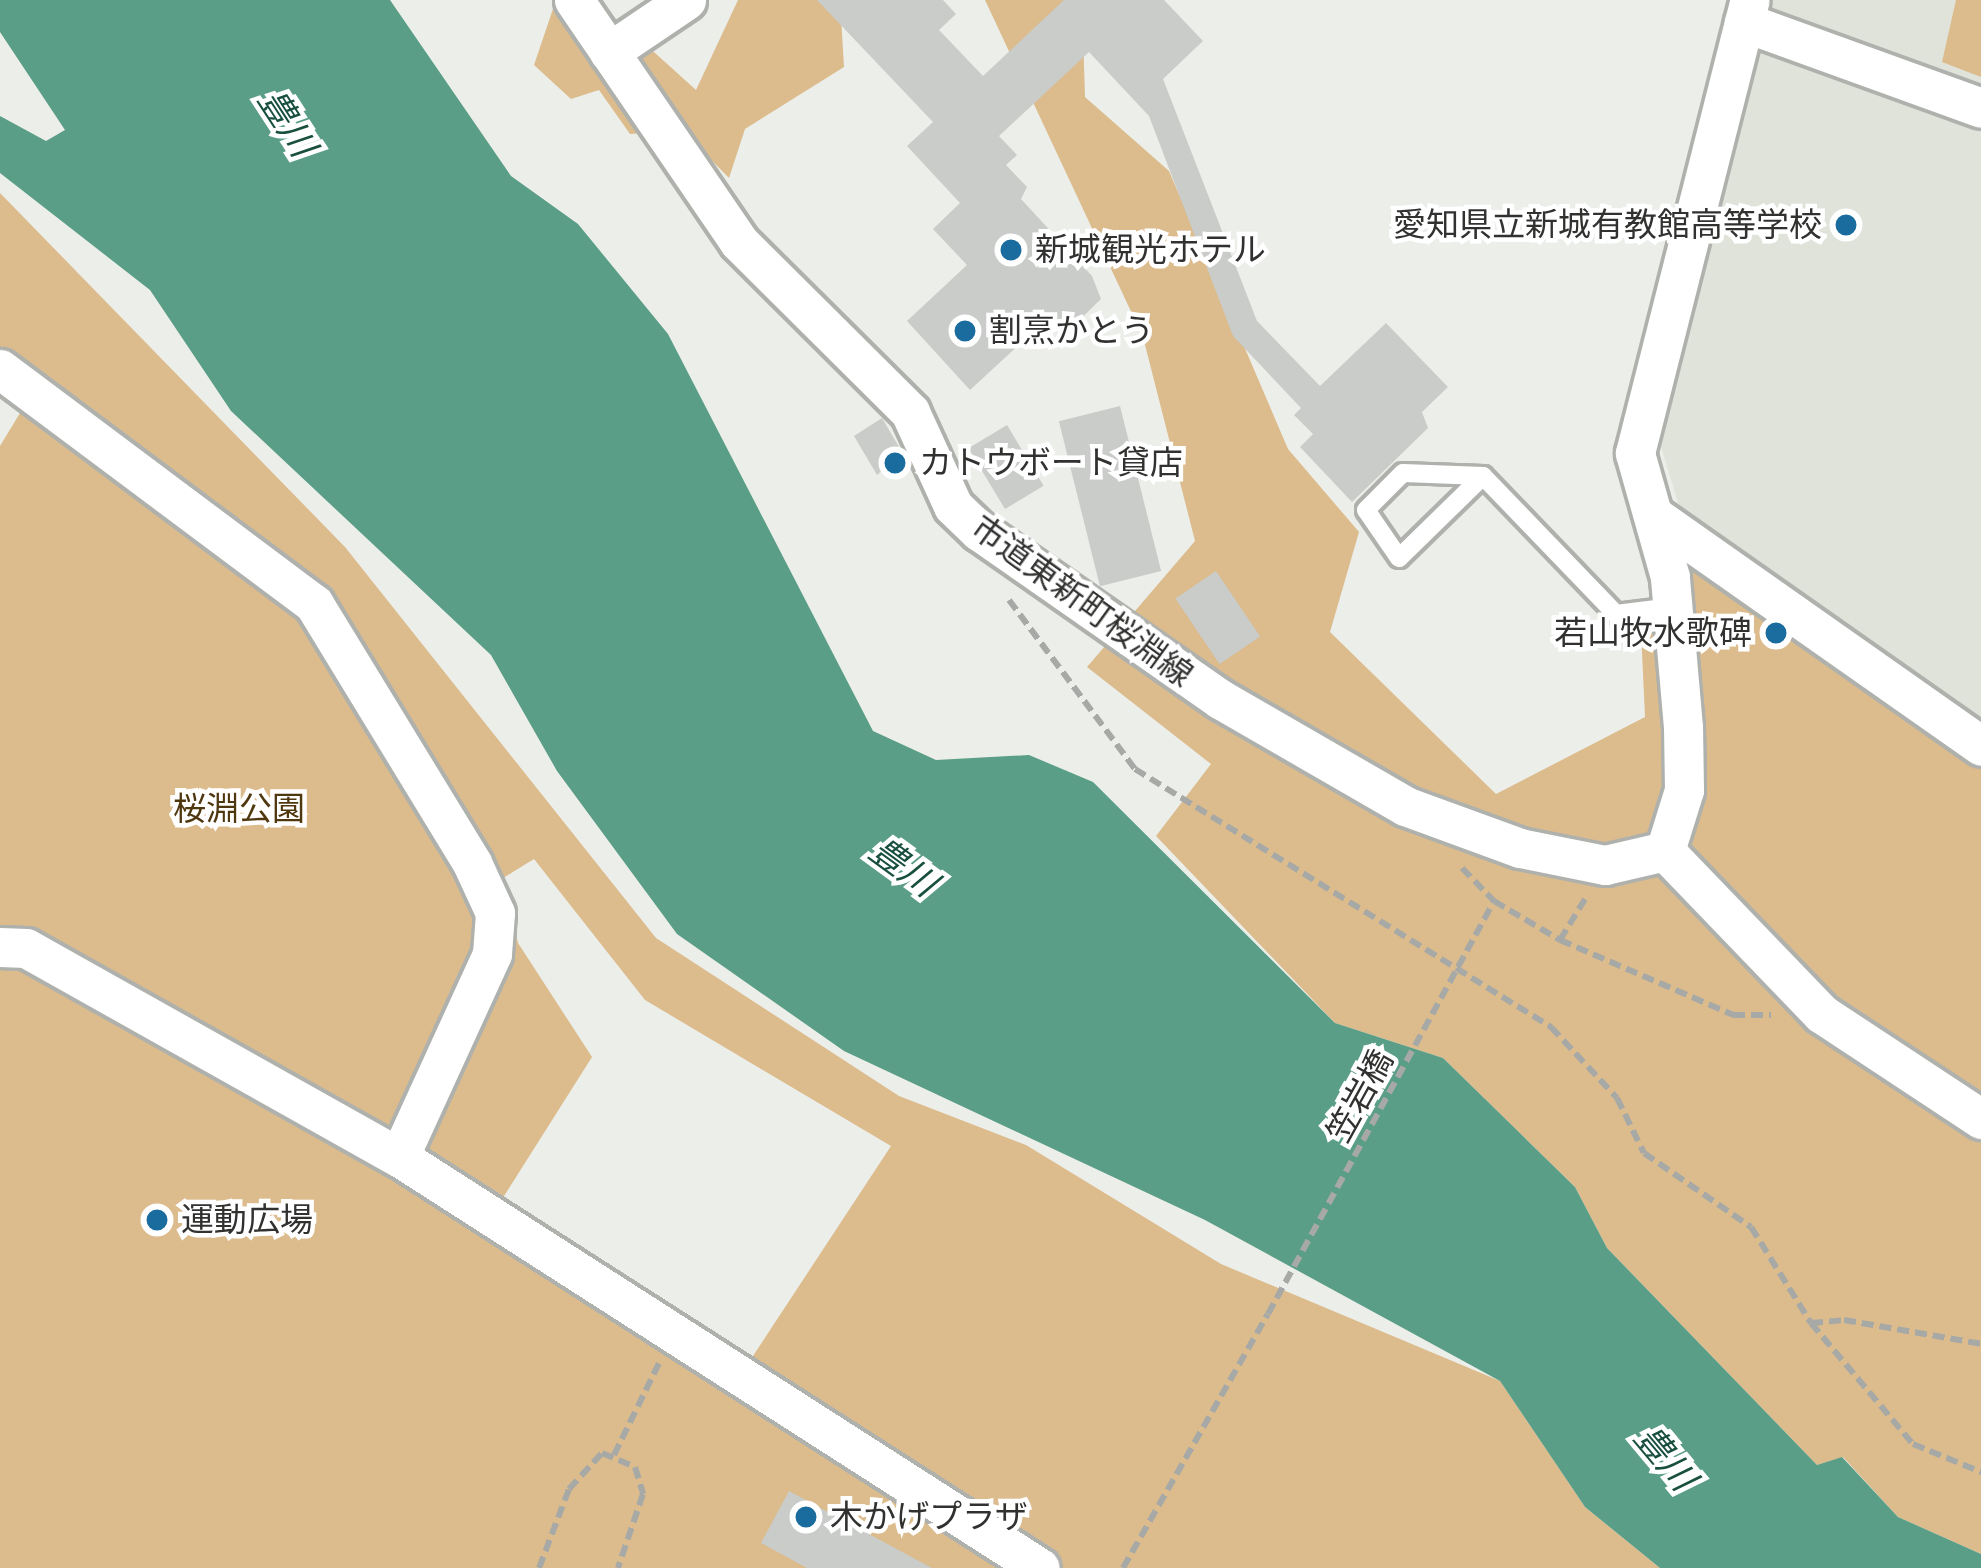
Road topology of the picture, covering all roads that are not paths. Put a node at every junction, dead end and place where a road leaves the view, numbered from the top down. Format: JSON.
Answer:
{"nodes":[{"id":1,"x":574,"y":0,"type":"edge"},
{"id":2,"x":686,"y":0,"type":"edge"},
{"id":3,"x":1747,"y":11,"type":"edge"},
{"id":4,"x":609,"y":52,"type":"junction"},
{"id":5,"x":1981,"y":108,"type":"edge"},
{"id":6,"x":0,"y":369,"type":"edge"},
{"id":7,"x":1483,"y":476,"type":"junction"},
{"id":8,"x":1657,"y":518,"type":"junction"},
{"id":9,"x":1673,"y":607,"type":"junction"},
{"id":10,"x":1981,"y":746,"type":"edge"},
{"id":11,"x":1665,"y":851,"type":"junction"},
{"id":12,"x":0,"y":947,"type":"edge"},
{"id":13,"x":1981,"y":1118,"type":"edge"},
{"id":14,"x":399,"y":1157,"type":"junction"},
{"id":15,"x":1040,"y":1568,"type":"edge"}],
"edges":[{"from":1,"to":4,"type":"street","name":"市道東新町桜淵線"},
{"from":2,"to":4,"type":"street"},
{"from":3,"to":5,"type":"street"},
{"from":3,"to":8,"type":"street"},
{"from":4,"to":11,"type":"street","name":"市道東新町桜淵線"},
{"from":6,"to":14,"type":"street"},
{"from":7,"to":7,"type":"lane"},
{"from":7,"to":9,"type":"lane"},
{"from":8,"to":9,"type":"street"},
{"from":8,"to":10,"type":"street"},
{"from":9,"to":11,"type":"street"},
{"from":11,"to":13,"type":"street"},
{"from":12,"to":14,"type":"street"},
{"from":14,"to":15,"type":"street"}]}
